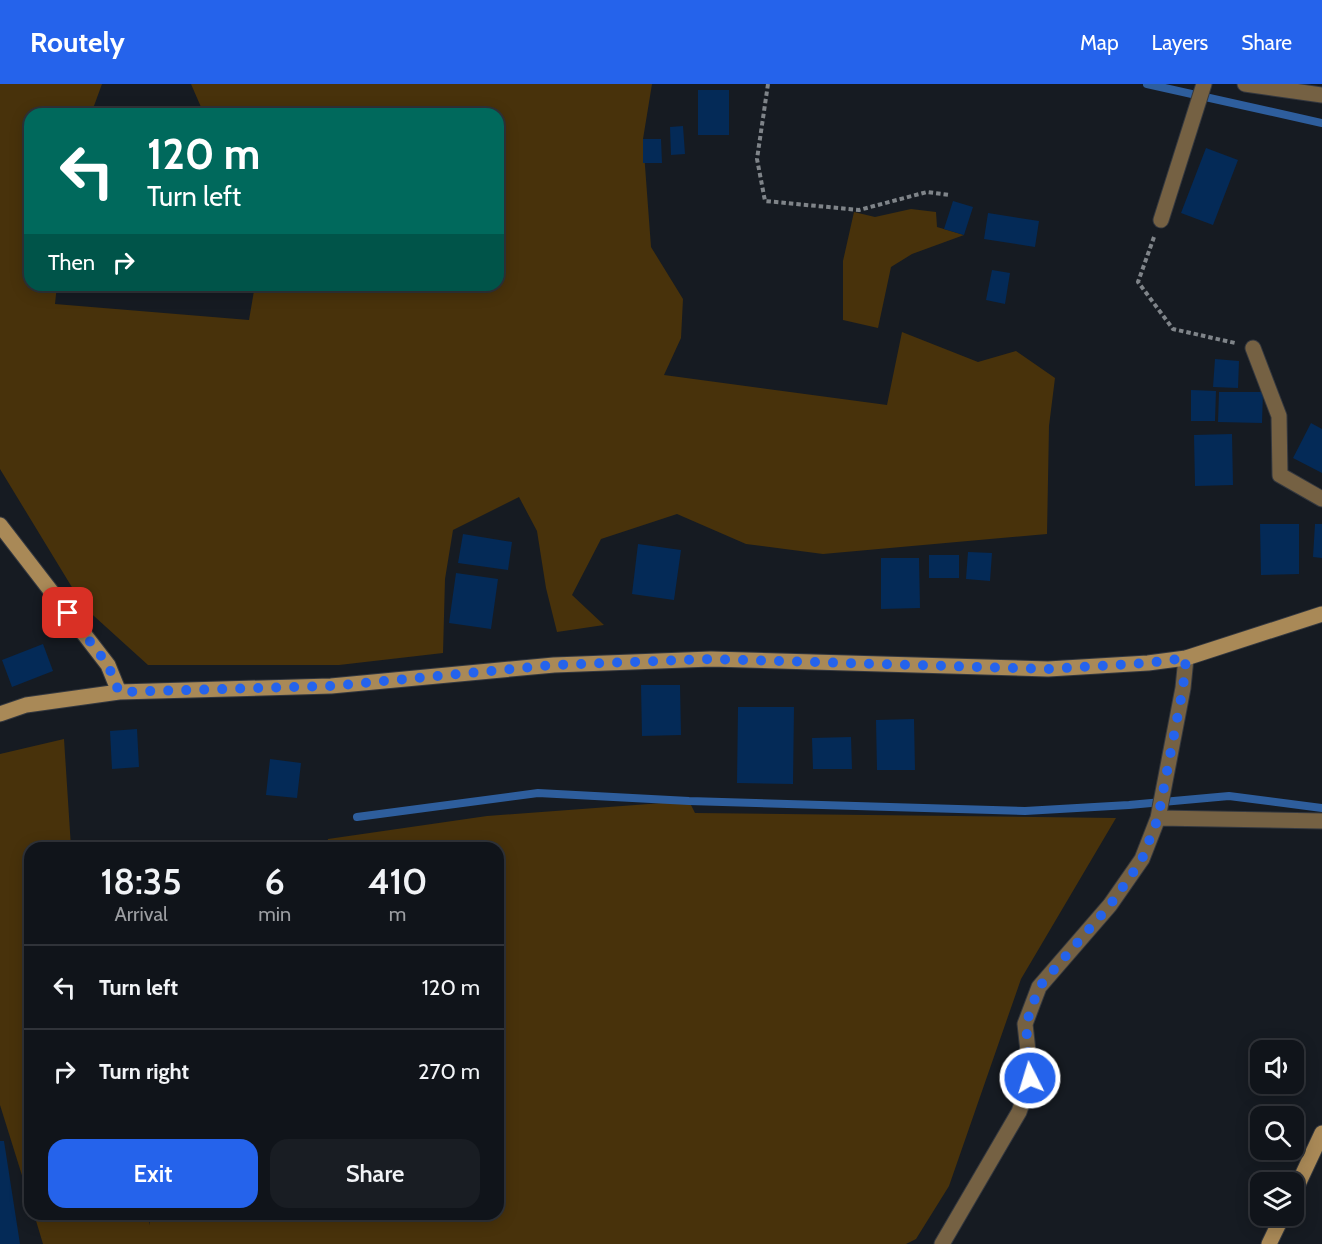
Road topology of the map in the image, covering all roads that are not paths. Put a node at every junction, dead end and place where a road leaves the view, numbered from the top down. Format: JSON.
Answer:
{"nodes":[{"id":1,"x":1204,"y":84,"type":"edge"},
{"id":2,"x":1245,"y":84,"type":"edge"},
{"id":3,"x":1322,"y":95,"type":"edge"},
{"id":4,"x":1161,"y":220,"type":"road end"},
{"id":5,"x":1253,"y":348,"type":"road end"},
{"id":6,"x":1322,"y":500,"type":"edge"},
{"id":7,"x":0,"y":525,"type":"edge"},
{"id":8,"x":1322,"y":614,"type":"edge"},
{"id":9,"x":1186,"y":658,"type":"junction"},
{"id":10,"x":119,"y":692,"type":"junction"},
{"id":11,"x":0,"y":714,"type":"edge"},
{"id":12,"x":1158,"y":818,"type":"junction"},
{"id":13,"x":1322,"y":821,"type":"edge"},
{"id":14,"x":1322,"y":1133,"type":"edge"},
{"id":15,"x":1304,"y":1172,"type":"edge"},
{"id":16,"x":1278,"y":1226,"type":"edge"},
{"id":17,"x":942,"y":1244,"type":"edge"},
{"id":18,"x":1269,"y":1244,"type":"edge"}],
"edges":[{"from":1,"to":4,"type":"street"},
{"from":2,"to":3,"type":"street"},
{"from":5,"to":6,"type":"street"},
{"from":7,"to":10,"type":"street"},
{"from":8,"to":9,"type":"street"},
{"from":9,"to":10,"type":"street"},
{"from":9,"to":12,"type":"street"},
{"from":10,"to":11,"type":"street"},
{"from":12,"to":13,"type":"street"},
{"from":12,"to":17,"type":"street"},
{"from":14,"to":15,"type":"street"},
{"from":16,"to":18,"type":"street"}]}
